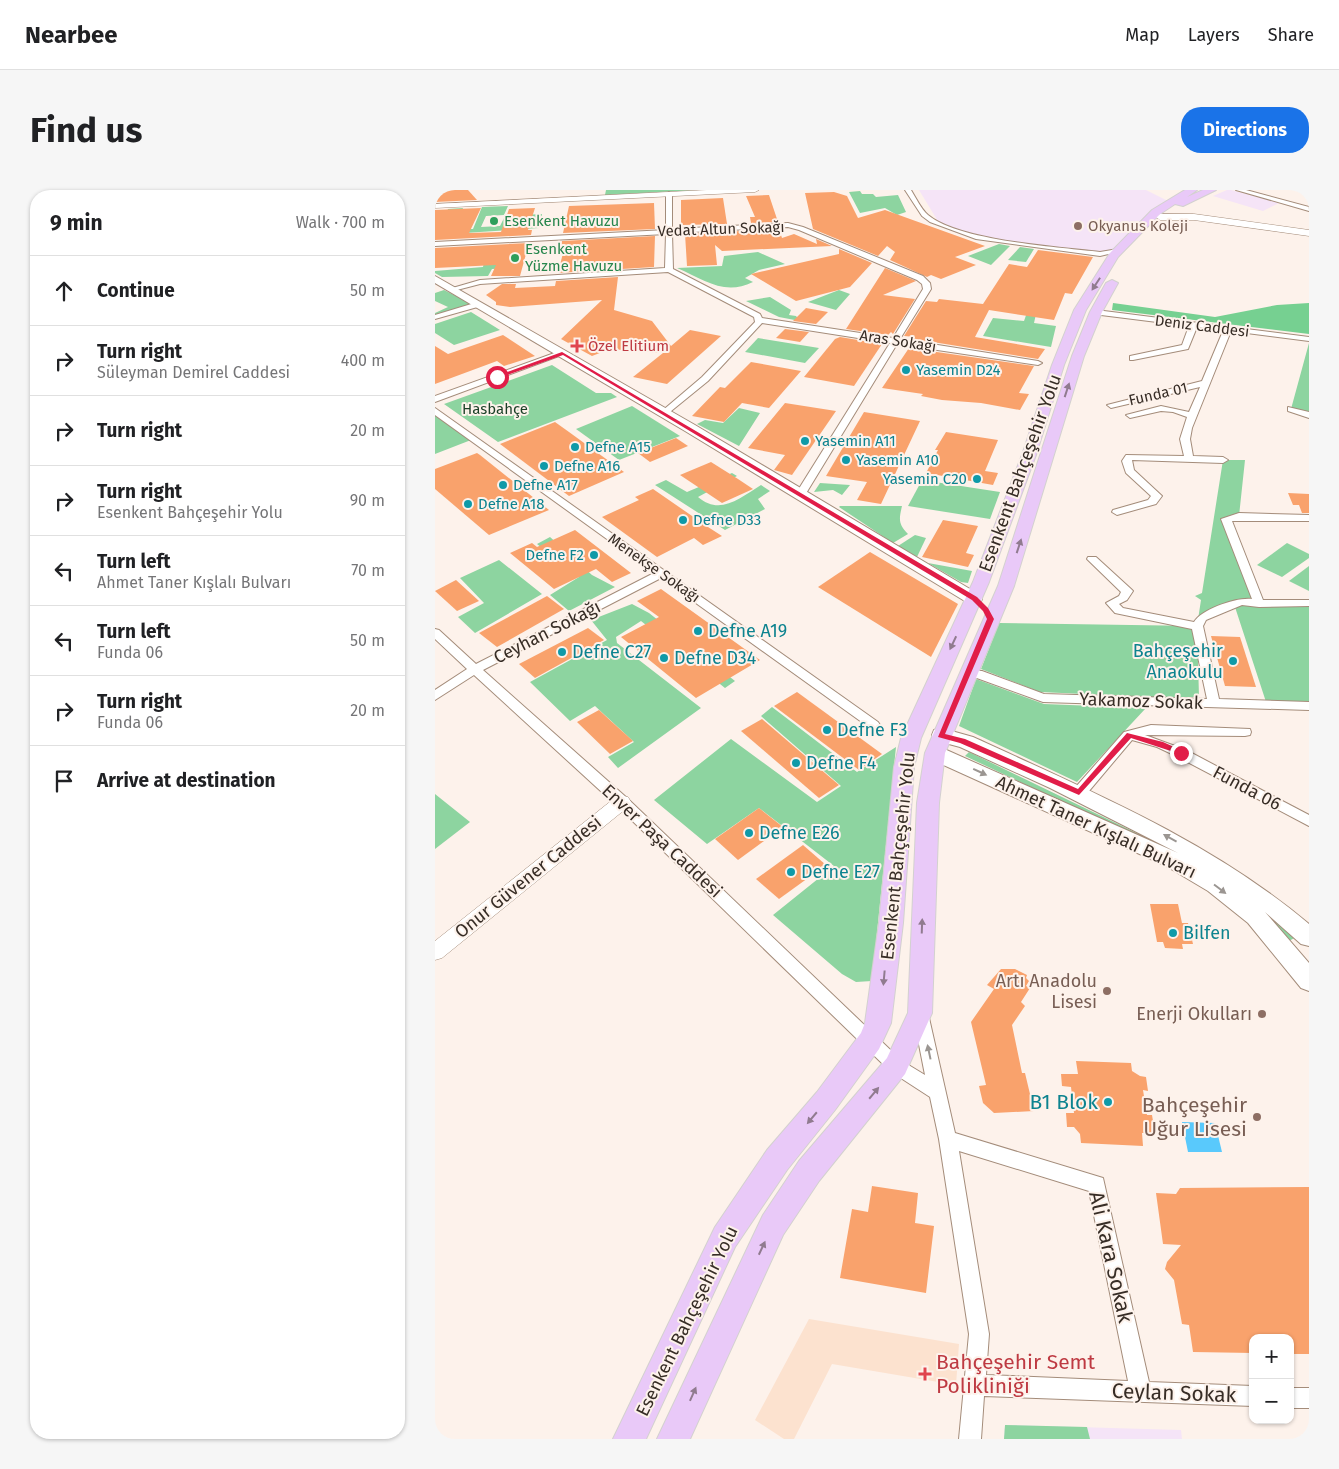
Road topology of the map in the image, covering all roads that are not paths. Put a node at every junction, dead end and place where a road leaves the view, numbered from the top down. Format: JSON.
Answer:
{"nodes":[{"id":1,"x":755,"y":190,"type":"edge"},
{"id":2,"x":908,"y":190,"type":"edge"},
{"id":3,"x":1193,"y":190,"type":"edge"},
{"id":4,"x":1211,"y":190,"type":"edge"},
{"id":5,"x":1239,"y":190,"type":"edge"},
{"id":6,"x":716,"y":191,"type":"edge"},
{"id":7,"x":669,"y":194,"type":"junction"},
{"id":8,"x":1177,"y":205,"type":"junction"},
{"id":9,"x":435,"y":206,"type":"edge"},
{"id":10,"x":1309,"y":209,"type":"edge"},
{"id":11,"x":1160,"y":217,"type":"junction"},
{"id":12,"x":1193,"y":217,"type":"junction"},
{"id":13,"x":669,"y":231,"type":"junction"},
{"id":14,"x":1309,"y":233,"type":"edge"},
{"id":15,"x":435,"y":244,"type":"edge"},
{"id":16,"x":1135,"y":250,"type":"dead end"},
{"id":17,"x":1118,"y":251,"type":"junction"},
{"id":18,"x":1100,"y":254,"type":"junction"},
{"id":19,"x":1110,"y":261,"type":"junction"},
{"id":20,"x":669,"y":270,"type":"junction"},
{"id":21,"x":1119,"y":272,"type":"dead end"},
{"id":22,"x":435,"y":279,"type":"edge"},
{"id":23,"x":453,"y":289,"type":"junction"},
{"id":24,"x":478,"y":304,"type":"junction"},
{"id":25,"x":1080,"y":310,"type":"junction"},
{"id":26,"x":1096,"y":312,"type":"junction"},
{"id":27,"x":435,"y":317,"type":"edge"},
{"id":28,"x":759,"y":320,"type":"junction"},
{"id":29,"x":1194,"y":324,"type":"junction"},
{"id":30,"x":1228,"y":329,"type":"junction"},
{"id":31,"x":1309,"y":339,"type":"edge"},
{"id":32,"x":896,"y":340,"type":"junction"},
{"id":33,"x":563,"y":353,"type":"junction"},
{"id":34,"x":1133,"y":358,"type":"dead end"},
{"id":35,"x":1038,"y":363,"type":"dead end"},
{"id":36,"x":1204,"y":383,"type":"junction"},
{"id":37,"x":435,"y":399,"type":"edge"},
{"id":38,"x":1111,"y":404,"type":"dead end"},
{"id":39,"x":1291,"y":409,"type":"dead end"},
{"id":40,"x":435,"y":411,"type":"edge"},
{"id":41,"x":665,"y":413,"type":"junction"},
{"id":42,"x":1130,"y":415,"type":"dead end"},
{"id":43,"x":1309,"y":415,"type":"edge"},
{"id":44,"x":1191,"y":416,"type":"junction"},
{"id":45,"x":1189,"y":459,"type":"junction"},
{"id":46,"x":1223,"y":460,"type":"dead end"},
{"id":47,"x":800,"y":495,"type":"junction"},
{"id":48,"x":1117,"y":512,"type":"dead end"},
{"id":49,"x":1309,"y":518,"type":"edge"},
{"id":50,"x":1092,"y":559,"type":"dead end"},
{"id":51,"x":662,"y":573,"type":"junction"},
{"id":52,"x":1003,"y":592,"type":"junction"},
{"id":53,"x":974,"y":599,"type":"junction"},
{"id":54,"x":1309,"y":603,"type":"edge"},
{"id":55,"x":1259,"y":604,"type":"junction"},
{"id":56,"x":991,"y":619,"type":"junction"},
{"id":57,"x":1197,"y":626,"type":"junction"},
{"id":58,"x":435,"y":633,"type":"edge"},
{"id":59,"x":474,"y":670,"type":"junction"},
{"id":60,"x":978,"y":674,"type":"dead end"},
{"id":61,"x":435,"y":696,"type":"edge"},
{"id":62,"x":1214,"y":704,"type":"junction"},
{"id":63,"x":1309,"y":706,"type":"edge"},
{"id":64,"x":874,"y":725,"type":"dead end"},
{"id":65,"x":1245,"y":732,"type":"dead end"},
{"id":66,"x":1129,"y":735,"type":"junction"},
{"id":67,"x":911,"y":738,"type":"junction"},
{"id":68,"x":938,"y":744,"type":"junction"},
{"id":69,"x":1079,"y":792,"type":"junction"},
{"id":70,"x":622,"y":802,"type":"junction"},
{"id":71,"x":1309,"y":820,"type":"edge"},
{"id":72,"x":1309,"y":937,"type":"edge"},
{"id":73,"x":435,"y":952,"type":"edge"},
{"id":74,"x":1309,"y":981,"type":"edge"},
{"id":75,"x":920,"y":1013,"type":"junction"},
{"id":76,"x":883,"y":1054,"type":"junction"},
{"id":77,"x":937,"y":1092,"type":"junction"},
{"id":78,"x":948,"y":1139,"type":"junction"},
{"id":79,"x":975,"y":1385,"type":"junction"},
{"id":80,"x":1141,"y":1392,"type":"junction"},
{"id":81,"x":1249,"y":1396,"type":"edge"},
{"id":82,"x":1294,"y":1398,"type":"edge"},
{"id":83,"x":1309,"y":1398,"type":"edge"},
{"id":84,"x":629,"y":1439,"type":"edge"},
{"id":85,"x":673,"y":1439,"type":"edge"},
{"id":86,"x":970,"y":1439,"type":"edge"}],
"edges":[{"from":1,"to":6,"type":"street"},
{"from":2,"to":18,"type":"street"},
{"from":3,"to":4,"type":"main road","name":"Esenkent Bahçeşehir Yolu"},
{"from":3,"to":17,"type":"main road","name":"Esenkent Bahçeşehir Yolu"},
{"from":4,"to":8,"type":"main road","name":"Esenkent Bahçeşehir Yolu"},
{"from":5,"to":10,"type":"street"},
{"from":6,"to":7,"type":"street"},
{"from":7,"to":9,"type":"street"},
{"from":7,"to":13,"type":"street"},
{"from":8,"to":11,"type":"main road","name":"Esenkent Bahçeşehir Yolu"},
{"from":8,"to":12,"type":"street"},
{"from":11,"to":12,"type":"street"},
{"from":11,"to":16,"type":"main road","name":"Esenkent Bahçeşehir Yolu"},
{"from":12,"to":14,"type":"street"},
{"from":13,"to":15,"type":"street","name":"Vedat Altun Sokağı"},
{"from":13,"to":20,"type":"street"},
{"from":13,"to":32,"type":"street","name":"Vedat Altun Sokağı"},
{"from":17,"to":18,"type":"street"},
{"from":17,"to":19,"type":"main road","name":"Esenkent Bahçeşehir Yolu"},
{"from":18,"to":19,"type":"street"},
{"from":19,"to":25,"type":"main road","name":"Esenkent Bahçeşehir Yolu","one_way":true},
{"from":20,"to":23,"type":"street"},
{"from":20,"to":28,"type":"street"},
{"from":21,"to":26,"type":"main road","name":"Esenkent Bahçeşehir Yolu"},
{"from":22,"to":23,"type":"main road"},
{"from":23,"to":24,"type":"main road"},
{"from":24,"to":27,"type":"street"},
{"from":24,"to":33,"type":"main road"},
{"from":25,"to":26,"type":"main road"},
{"from":25,"to":53,"type":"main road","name":"Esenkent Bahçeşehir Yolu"},
{"from":26,"to":29,"type":"street","name":"Deniz Caddesi"},
{"from":52,"to":26,"type":"main road","name":"Esenkent Bahçeşehir Yolu","one_way":true},
{"from":28,"to":32,"type":"street","name":"Aras Sokağı"},
{"from":28,"to":41,"type":"street"},
{"from":29,"to":30,"type":"street","name":"Deniz Caddesi"},
{"from":29,"to":34,"type":"street"},
{"from":30,"to":31,"type":"street","name":"Deniz Caddesi"},
{"from":30,"to":36,"type":"street"},
{"from":32,"to":35,"type":"street","name":"Aras Sokağı"},
{"from":32,"to":47,"type":"street","name":"Vedat Altun Sokağı"},
{"from":33,"to":37,"type":"street"},
{"from":33,"to":41,"type":"main road"},
{"from":36,"to":38,"type":"street","name":"Funda 01"},
{"from":36,"to":44,"type":"street"},
{"from":39,"to":43,"type":"street"},
{"from":40,"to":51,"type":"street","name":"Menekşe Sokağı"},
{"from":41,"to":47,"type":"main road"},
{"from":42,"to":44,"type":"street","name":"Funda 01"},
{"from":44,"to":45,"type":"street"},
{"from":45,"to":46,"type":"street"},
{"from":45,"to":48,"type":"street"},
{"from":47,"to":53,"type":"main road"},
{"from":49,"to":55,"type":"street"},
{"from":50,"to":57,"type":"street"},
{"from":51,"to":59,"type":"street","name":"Ceyhan Sokağı"},
{"from":51,"to":64,"type":"street","name":"Menekşe Sokağı"},
{"from":52,"to":53,"type":"main road"},
{"from":52,"to":56,"type":"main road","name":"Esenkent Bahçeşehir Yolu"},
{"from":53,"to":56,"type":"main road"},
{"from":53,"to":67,"type":"main road","name":"Esenkent Bahçeşehir Yolu","one_way":true},
{"from":54,"to":55,"type":"street"},
{"from":55,"to":57,"type":"street"},
{"from":56,"to":68,"type":"main road","name":"Esenkent Bahçeşehir Yolu"},
{"from":57,"to":62,"type":"street"},
{"from":58,"to":59,"type":"street","name":"Enver Paşa Caddesi"},
{"from":59,"to":61,"type":"street","name":"Ceyhan Sokağı"},
{"from":59,"to":70,"type":"street","name":"Enver Paşa Caddesi"},
{"from":60,"to":62,"type":"street","name":"Yakamoz Sokak"},
{"from":62,"to":63,"type":"street","name":"Yakamoz Sokak"},
{"from":65,"to":66,"type":"street"},
{"from":66,"to":69,"type":"street"},
{"from":66,"to":71,"type":"street","name":"Funda 06"},
{"from":67,"to":68,"type":"main road"},
{"from":67,"to":76,"type":"main road","name":"Esenkent Bahçeşehir Yolu","one_way":true},
{"from":68,"to":69,"type":"main road","name":"Ahmet Taner Kışlalı Bulvarı"},
{"from":68,"to":74,"type":"main road","name":"Ahmet Taner Kışlalı Bulvarı","one_way":true},
{"from":75,"to":68,"type":"main road","name":"Esenkent Bahçeşehir Yolu","one_way":true},
{"from":72,"to":69,"type":"main road","name":"Ahmet Taner Kışlalı Bulvarı","one_way":true},
{"from":70,"to":73,"type":"street","name":"Onur Güvener Caddesi"},
{"from":70,"to":76,"type":"street","name":"Enver Paşa Caddesi"},
{"from":75,"to":76,"type":"main road","name":"Esenkent Bahçeşehir Yolu"},
{"from":77,"to":75,"type":"street","one_way":true},
{"from":76,"to":77,"type":"street","name":"Enver Paşa Caddesi"},
{"from":76,"to":84,"type":"main road","name":"Esenkent Bahçeşehir Yolu","one_way":true},
{"from":85,"to":76,"type":"main road","name":"Esenkent Bahçeşehir Yolu","one_way":true},
{"from":77,"to":78,"type":"street"},
{"from":78,"to":79,"type":"street"},
{"from":78,"to":80,"type":"street","name":"Ali Kara Sokak"},
{"from":79,"to":80,"type":"street","name":"Ceylan Sokak"},
{"from":79,"to":86,"type":"street"},
{"from":80,"to":81,"type":"street","name":"Ceylan Sokak"},
{"from":82,"to":83,"type":"street"}]}
